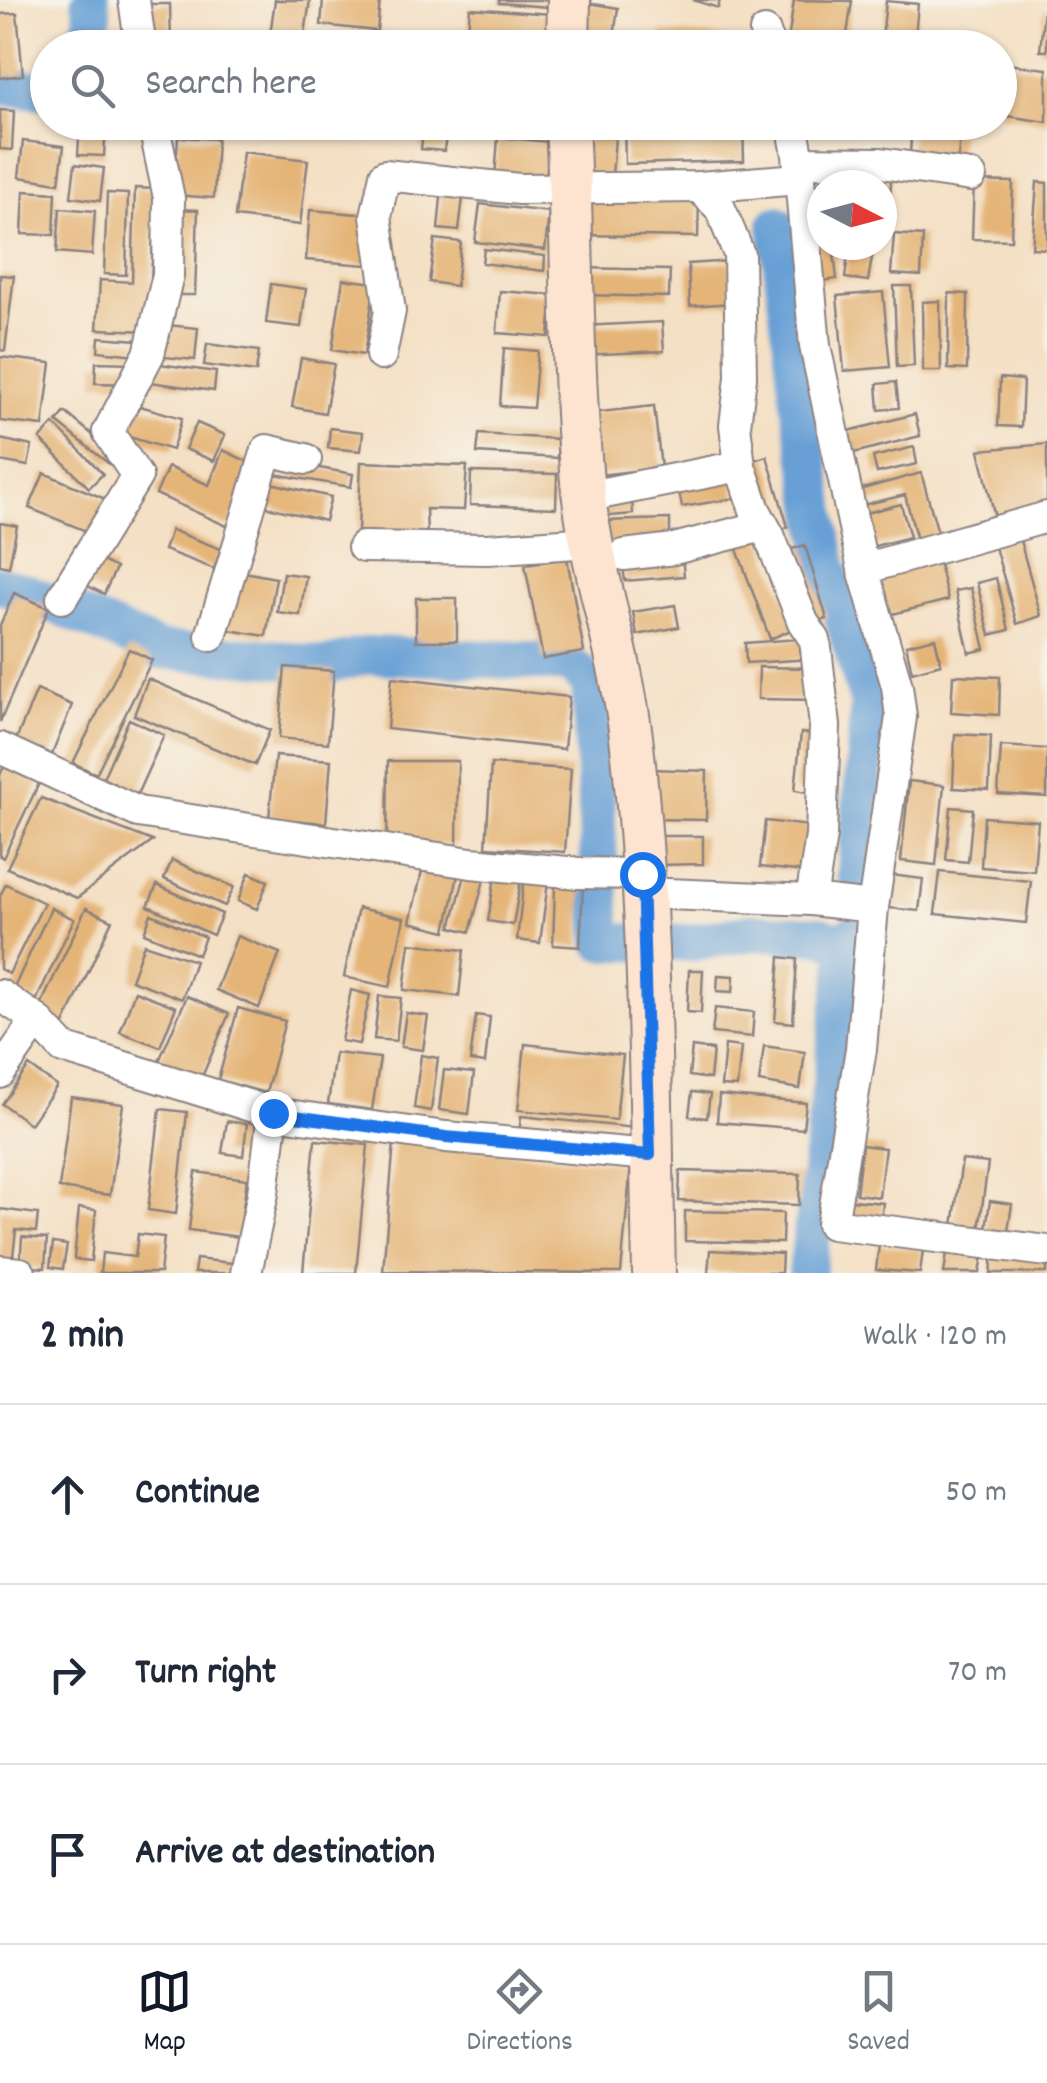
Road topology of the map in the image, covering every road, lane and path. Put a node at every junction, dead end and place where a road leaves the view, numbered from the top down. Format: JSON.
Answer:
{"nodes":[{"id":1,"x":134,"y":0,"type":"edge"},
{"id":2,"x":569,"y":0,"type":"edge"},
{"id":3,"x":138,"y":30,"type":"edge"},
{"id":4,"x":568,"y":30,"type":"edge"},
{"id":5,"x":157,"y":140,"type":"edge"},
{"id":6,"x":568,"y":140,"type":"edge"},
{"id":7,"x":795,"y":140,"type":"edge"},
{"id":8,"x":799,"y":171,"type":"junction"},
{"id":9,"x":971,"y":176,"type":"dead end"},
{"id":10,"x":698,"y":186,"type":"junction"},
{"id":11,"x":570,"y":189,"type":"junction"},
{"id":12,"x":381,"y":354,"type":"dead end"},
{"id":13,"x":306,"y":459,"type":"dead end"},
{"id":14,"x":740,"y":466,"type":"junction"},
{"id":15,"x":584,"y":497,"type":"junction"},
{"id":16,"x":1047,"y":517,"type":"edge"},
{"id":17,"x":763,"y":526,"type":"junction"},
{"id":18,"x":364,"y":547,"type":"dead end"},
{"id":19,"x":608,"y":548,"type":"junction"},
{"id":20,"x":863,"y":569,"type":"junction"},
{"id":21,"x":62,"y":598,"type":"dead end"},
{"id":22,"x":211,"y":636,"type":"dead end"},
{"id":23,"x":0,"y":748,"type":"edge"},
{"id":24,"x":637,"y":888,"type":"junction"},
{"id":25,"x":812,"y":900,"type":"junction"},
{"id":26,"x":873,"y":907,"type":"junction"},
{"id":27,"x":0,"y":995,"type":"edge"},
{"id":28,"x":38,"y":1020,"type":"junction"},
{"id":29,"x":0,"y":1073,"type":"edge"},
{"id":30,"x":273,"y":1113,"type":"junction"},
{"id":31,"x":650,"y":1155,"type":"junction"},
{"id":32,"x":1047,"y":1251,"type":"edge"},
{"id":33,"x":0,"y":1270,"type":"edge"},
{"id":34,"x":20,"y":1273,"type":"edge"},
{"id":35,"x":246,"y":1273,"type":"edge"},
{"id":36,"x":654,"y":1273,"type":"edge"}],
"edges":[{"from":1,"to":3,"type":"street"},
{"from":2,"to":4,"type":"main road"},
{"from":5,"to":21,"type":"street"},
{"from":6,"to":11,"type":"main road"},
{"from":7,"to":8,"type":"street"},
{"from":8,"to":9,"type":"street"},
{"from":8,"to":10,"type":"street"},
{"from":8,"to":20,"type":"street"},
{"from":10,"to":11,"type":"street"},
{"from":10,"to":14,"type":"street"},
{"from":11,"to":12,"type":"street"},
{"from":11,"to":15,"type":"main road"},
{"from":13,"to":22,"type":"street"},
{"from":14,"to":15,"type":"street"},
{"from":14,"to":17,"type":"street"},
{"from":15,"to":19,"type":"main road"},
{"from":16,"to":20,"type":"street"},
{"from":17,"to":19,"type":"street"},
{"from":17,"to":25,"type":"street"},
{"from":18,"to":19,"type":"street"},
{"from":19,"to":24,"type":"main road"},
{"from":20,"to":26,"type":"street"},
{"from":23,"to":24,"type":"street"},
{"from":24,"to":25,"type":"street"},
{"from":24,"to":31,"type":"main road"},
{"from":25,"to":26,"type":"street"},
{"from":26,"to":32,"type":"street"},
{"from":27,"to":28,"type":"street"},
{"from":28,"to":29,"type":"street"},
{"from":28,"to":30,"type":"street"},
{"from":30,"to":31,"type":"street"},
{"from":30,"to":35,"type":"street"},
{"from":31,"to":36,"type":"main road"},
{"from":33,"to":34,"type":"street"}]}
